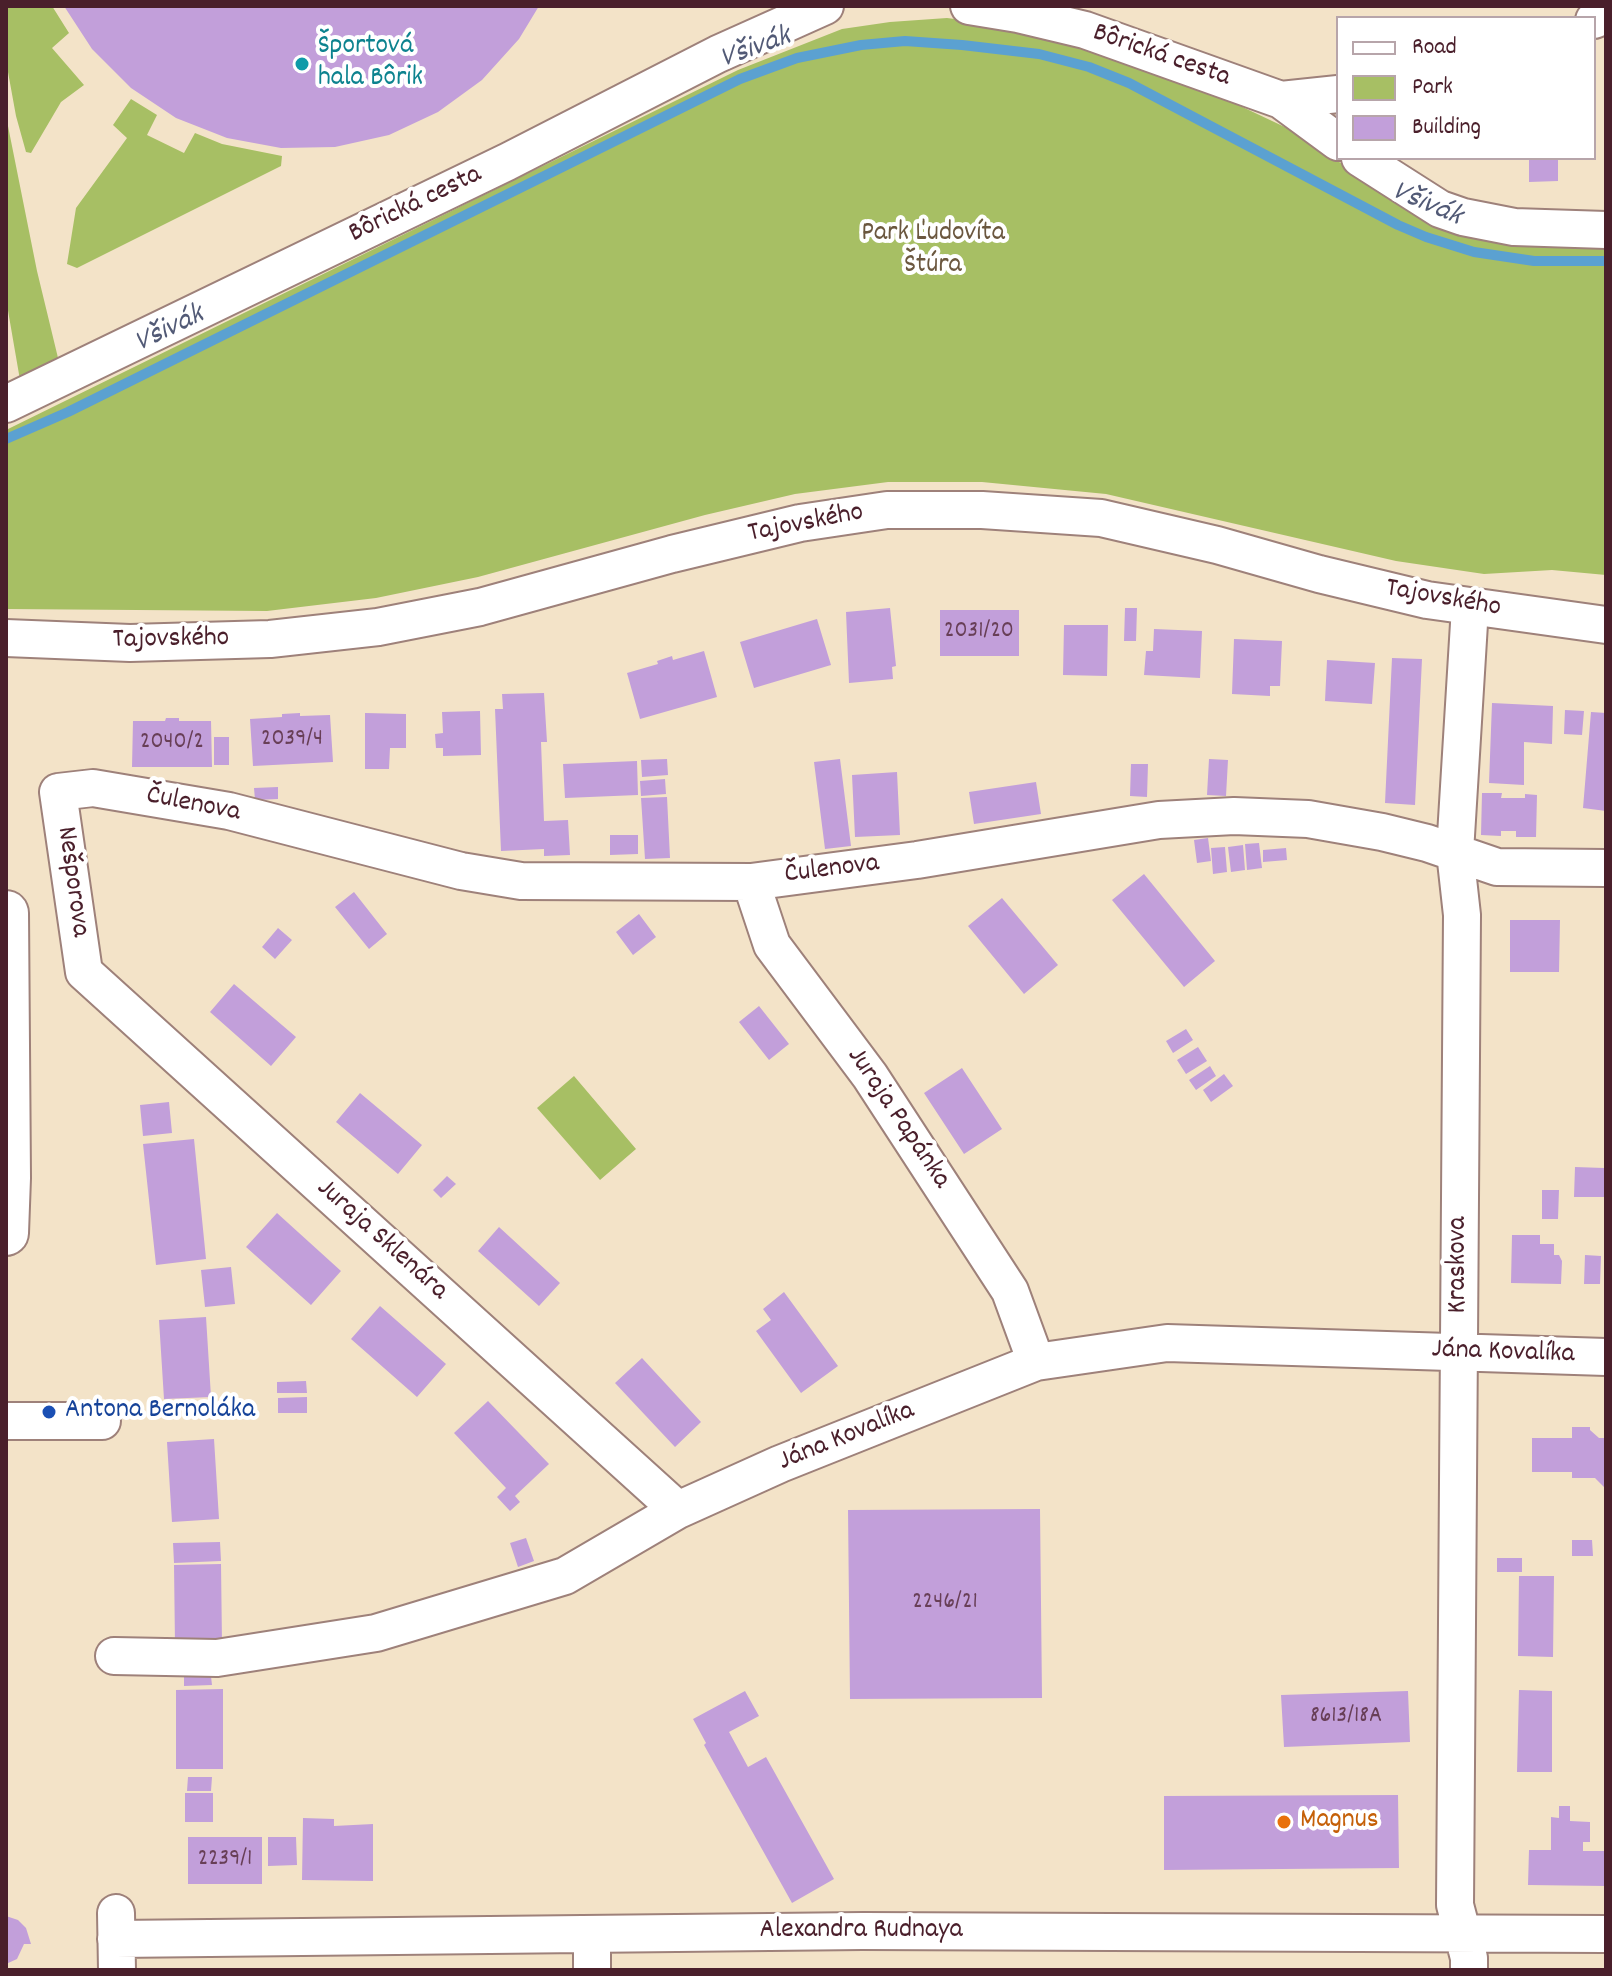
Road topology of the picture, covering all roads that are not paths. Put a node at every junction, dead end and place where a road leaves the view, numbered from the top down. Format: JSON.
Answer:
{"nodes":[{"id":1,"x":825,"y":6,"type":"edge"},
{"id":2,"x":969,"y":6,"type":"edge"},
{"id":3,"x":1336,"y":94,"type":"edge"},
{"id":4,"x":1281,"y":100,"type":"junction"},
{"id":5,"x":1336,"y":141,"type":"edge"},
{"id":6,"x":1363,"y":160,"type":"edge"},
{"id":7,"x":1606,"y":230,"type":"edge"},
{"id":8,"x":6,"y":404,"type":"edge"},
{"id":9,"x":1470,"y":607,"type":"junction"},
{"id":10,"x":1606,"y":625,"type":"edge"},
{"id":11,"x":6,"y":638,"type":"edge"},
{"id":12,"x":58,"y":792,"type":"joint"},
{"id":13,"x":1455,"y":852,"type":"junction"},
{"id":14,"x":1606,"y":868,"type":"edge"},
{"id":15,"x":751,"y":882,"type":"junction"},
{"id":16,"x":6,"y":913,"type":"edge"},
{"id":17,"x":84,"y":972,"type":"joint"},
{"id":18,"x":6,"y":1233,"type":"edge"},
{"id":19,"x":1460,"y":1352,"type":"junction"},
{"id":20,"x":1606,"y":1357,"type":"edge"},
{"id":21,"x":1036,"y":1362,"type":"junction"},
{"id":22,"x":6,"y":1421,"type":"edge"},
{"id":23,"x":102,"y":1421,"type":"dead end"},
{"id":24,"x":678,"y":1510,"type":"junction"},
{"id":25,"x":114,"y":1656,"type":"dead end"},
{"id":26,"x":1463,"y":1932,"type":"junction"},
{"id":27,"x":592,"y":1934,"type":"junction"},
{"id":28,"x":1606,"y":1934,"type":"edge"},
{"id":29,"x":116,"y":1940,"type":"edge"},
{"id":30,"x":592,"y":1970,"type":"edge"},
{"id":31,"x":1469,"y":1970,"type":"edge"}],
"edges":[{"from":1,"to":8,"type":"street","name":"Bôrická cesta"},
{"from":2,"to":4,"type":"street","name":"Bôrická cesta"},
{"from":3,"to":4,"type":"street"},
{"from":4,"to":5,"type":"street","name":"Bôrická cesta"},
{"from":6,"to":7,"type":"street"},
{"from":9,"to":10,"type":"street","name":"Tajovského"},
{"from":9,"to":11,"type":"street","name":"Tajovského"},
{"from":9,"to":13,"type":"street","name":"Kraskova"},
{"from":12,"to":15,"type":"street","name":"Čulenova"},
{"from":12,"to":17,"type":"street","name":"Nešporova"},
{"from":13,"to":14,"type":"street","name":"Čulenova"},
{"from":13,"to":15,"type":"street","name":"Čulenova"},
{"from":13,"to":19,"type":"street","name":"Kraskova"},
{"from":15,"to":21,"type":"street","name":"Juraja Papánka"},
{"from":16,"to":18,"type":"main road"},
{"from":17,"to":24,"type":"street","name":"Juraja Sklenára"},
{"from":19,"to":20,"type":"street","name":"Jána Kovalíka"},
{"from":19,"to":21,"type":"street","name":"Jána Kovalíka"},
{"from":19,"to":26,"type":"street","name":"Kraskova"},
{"from":21,"to":24,"type":"street","name":"Jána Kovalíka"},
{"from":22,"to":23,"type":"street"},
{"from":24,"to":25,"type":"street","name":"Jána Kovalíka"},
{"from":26,"to":27,"type":"street","name":"Alexandra Rudnaya"},
{"from":26,"to":28,"type":"street","name":"Alexandra Rudnaya"},
{"from":26,"to":31,"type":"street","name":"Kraskova"},
{"from":27,"to":29,"type":"street","name":"Alexandra Rudnaya"},
{"from":27,"to":30,"type":"street"}]}
